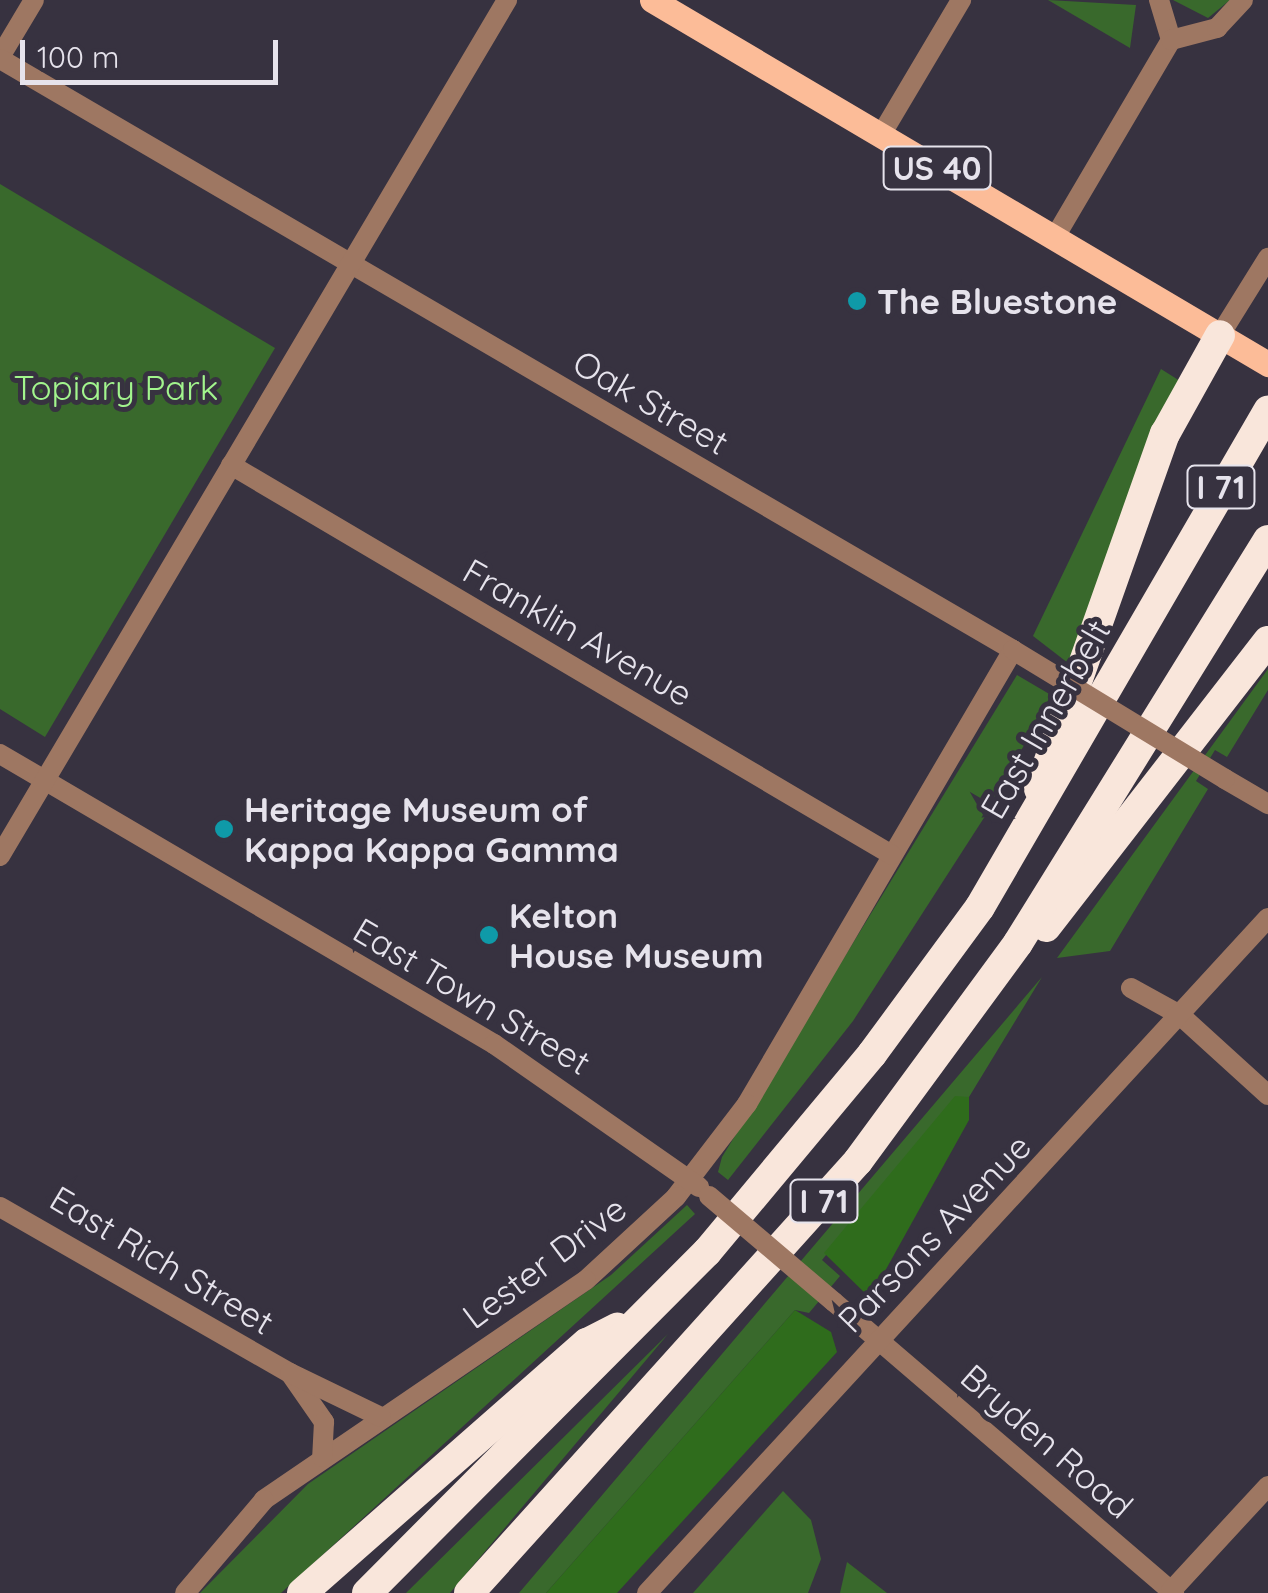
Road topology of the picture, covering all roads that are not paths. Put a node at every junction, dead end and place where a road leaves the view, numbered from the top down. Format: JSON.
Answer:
{"nodes":[{"id":1,"x":34,"y":0,"type":"edge"},
{"id":2,"x":507,"y":0,"type":"edge"},
{"id":3,"x":652,"y":0,"type":"edge"},
{"id":4,"x":961,"y":0,"type":"edge"},
{"id":5,"x":1159,"y":0,"type":"edge"},
{"id":6,"x":1242,"y":0,"type":"edge"},
{"id":7,"x":1171,"y":40,"type":"junction"},
{"id":8,"x":0,"y":58,"type":"edge"},
{"id":9,"x":881,"y":135,"type":"junction"},
{"id":10,"x":1055,"y":237,"type":"junction"},
{"id":11,"x":1268,"y":258,"type":"edge"},
{"id":12,"x":350,"y":265,"type":"junction"},
{"id":13,"x":1231,"y":342,"type":"junction"},
{"id":14,"x":1268,"y":364,"type":"edge"},
{"id":15,"x":1268,"y":411,"type":"edge"},
{"id":16,"x":231,"y":465,"type":"junction"},
{"id":17,"x":1268,"y":540,"type":"edge"},
{"id":18,"x":1268,"y":641,"type":"edge"},
{"id":19,"x":1012,"y":650,"type":"junction"},
{"id":20,"x":0,"y":754,"type":"edge"},
{"id":21,"x":44,"y":780,"type":"junction"},
{"id":22,"x":1268,"y":804,"type":"edge"},
{"id":23,"x":1030,"y":821,"type":"junction"},
{"id":24,"x":892,"y":855,"type":"junction"},
{"id":25,"x":0,"y":856,"type":"edge"},
{"id":26,"x":1268,"y":918,"type":"edge"},
{"id":27,"x":1131,"y":988,"type":"dead end"},
{"id":28,"x":1180,"y":1014,"type":"junction"},
{"id":29,"x":952,"y":1036,"type":"junction"},
{"id":30,"x":872,"y":1054,"type":"joint"},
{"id":31,"x":1268,"y":1095,"type":"edge"},
{"id":32,"x":690,"y":1180,"type":"junction"},
{"id":33,"x":0,"y":1207,"type":"edge"},
{"id":34,"x":646,"y":1312,"type":"junction"},
{"id":35,"x":878,"y":1339,"type":"junction"},
{"id":36,"x":290,"y":1374,"type":"junction"},
{"id":37,"x":381,"y":1417,"type":"junction"},
{"id":38,"x":322,"y":1457,"type":"junction"},
{"id":39,"x":1268,"y":1486,"type":"edge"},
{"id":40,"x":1173,"y":1592,"type":"edge"},
{"id":41,"x":185,"y":1593,"type":"edge"},
{"id":42,"x":302,"y":1593,"type":"edge"},
{"id":43,"x":367,"y":1593,"type":"edge"},
{"id":44,"x":469,"y":1593,"type":"edge"},
{"id":45,"x":647,"y":1593,"type":"edge"}],
"edges":[{"from":1,"to":8,"type":"street"},
{"from":2,"to":12,"type":"street"},
{"from":3,"to":9,"type":"main road","number":"US 40"},
{"from":4,"to":9,"type":"street"},
{"from":5,"to":7,"type":"street"},
{"from":6,"to":7,"type":"street"},
{"from":7,"to":10,"type":"street"},
{"from":8,"to":12,"type":"street","name":"Oak Street"},
{"from":9,"to":10,"type":"main road","number":"US 40"},
{"from":10,"to":13,"type":"main road","number":"US 40"},
{"from":11,"to":13,"type":"street"},
{"from":12,"to":16,"type":"street"},
{"from":12,"to":19,"type":"street","name":"Oak Street"},
{"from":13,"to":14,"type":"main road","number":"US 40"},
{"from":13,"to":23,"type":"highway"},
{"from":15,"to":23,"type":"highway","name":"East Innerbelt","number":"I 71"},
{"from":16,"to":21,"type":"street"},
{"from":16,"to":24,"type":"street","name":"Franklin Avenue"},
{"from":17,"to":29,"type":"highway","number":"I 71"},
{"from":18,"to":29,"type":"highway"},
{"from":19,"to":22,"type":"street","name":"Oak Street","bridge":true},
{"from":19,"to":24,"type":"street","name":"Lester Drive"},
{"from":20,"to":21,"type":"street","name":"East Town Street"},
{"from":21,"to":25,"type":"street"},
{"from":21,"to":32,"type":"street","name":"East Town Street"},
{"from":23,"to":30,"type":"highway","name":"East Innerbelt","number":"I 71"},
{"from":24,"to":32,"type":"street","name":"Lester Drive"},
{"from":26,"to":28,"type":"street","name":"Parsons Avenue"},
{"from":27,"to":28,"type":"street"},
{"from":28,"to":31,"type":"street"},
{"from":28,"to":35,"type":"street","name":"Parsons Avenue"},
{"from":29,"to":44,"type":"highway","number":"I 71"},
{"from":30,"to":34,"type":"highway","name":"I 71","number":"I 71"},
{"from":32,"to":35,"type":"street","name":"East Town Street","bridge":true},
{"from":32,"to":37,"type":"street","name":"Lester Drive"},
{"from":33,"to":36,"type":"street","name":"East Rich Street"},
{"from":34,"to":42,"type":"highway"},
{"from":34,"to":43,"type":"highway","name":"I 71","number":"I 71"},
{"from":35,"to":40,"type":"street","name":"Bryden Road"},
{"from":35,"to":45,"type":"street","name":"Parsons Avenue"},
{"from":36,"to":37,"type":"street","name":"East Rich Street"},
{"from":36,"to":38,"type":"street","name":"East Rich Street"},
{"from":37,"to":38,"type":"street","name":"Lester Drive"},
{"from":38,"to":41,"type":"street","name":"Lester Drive"},
{"from":39,"to":40,"type":"street"}]}
